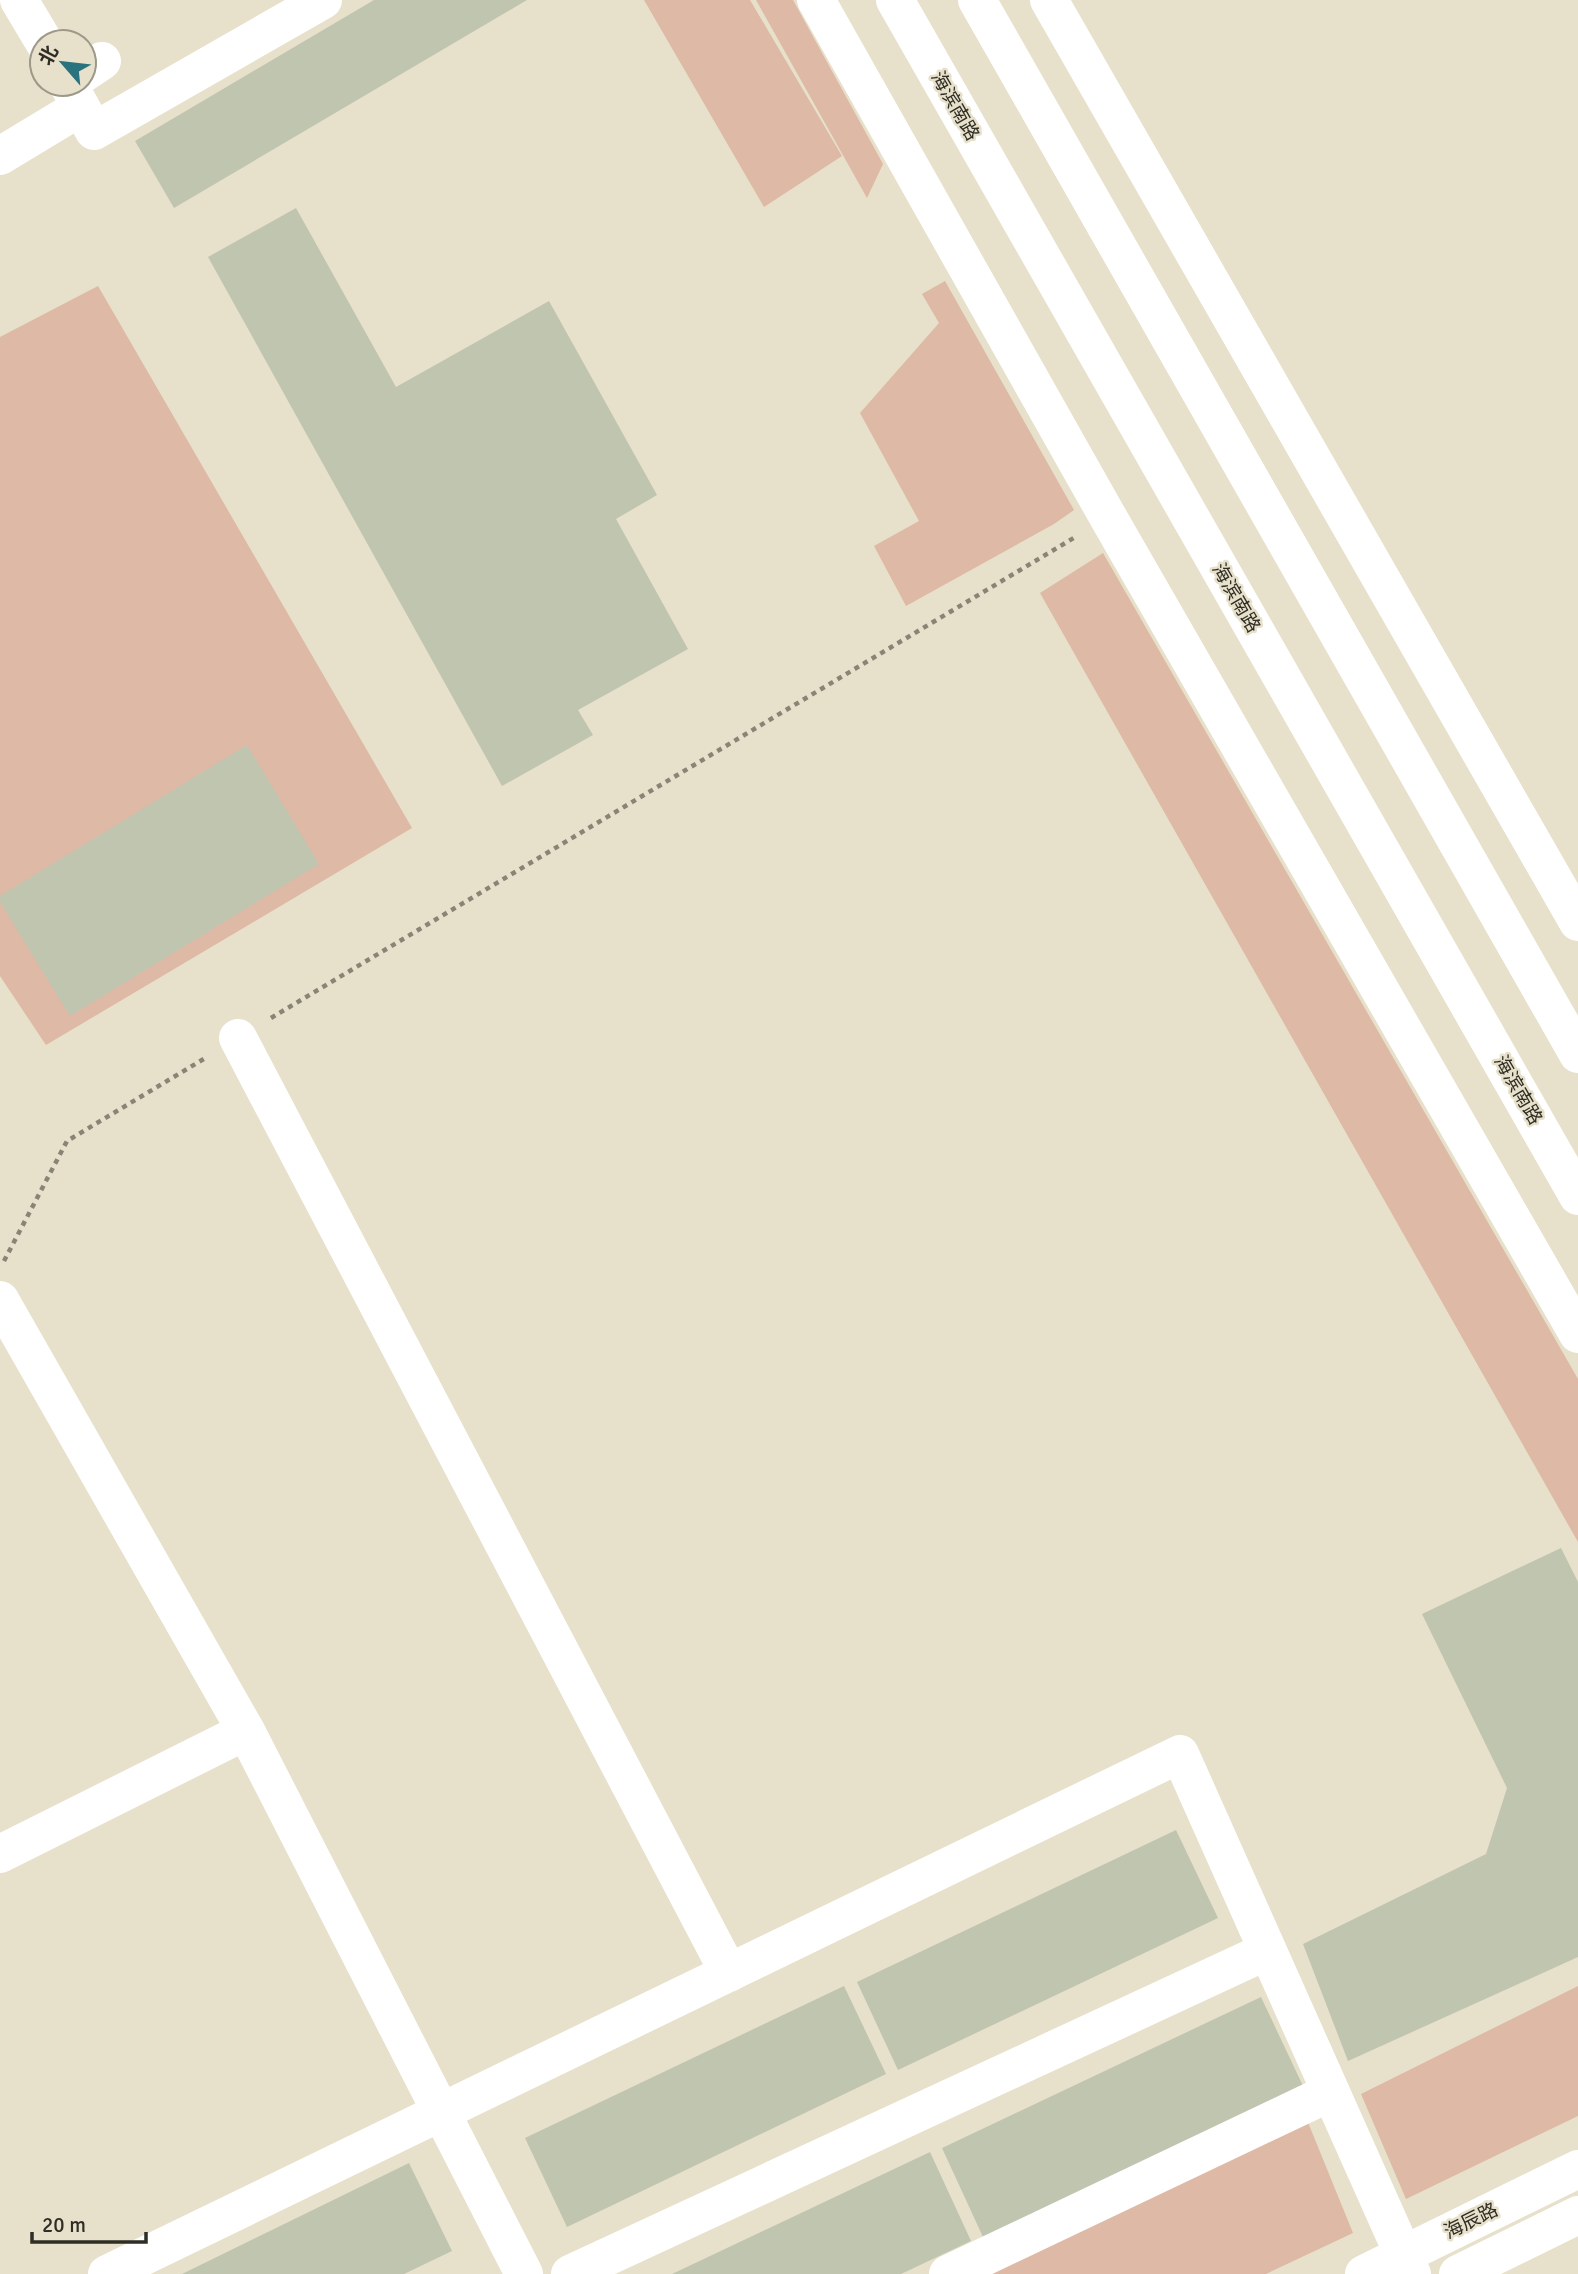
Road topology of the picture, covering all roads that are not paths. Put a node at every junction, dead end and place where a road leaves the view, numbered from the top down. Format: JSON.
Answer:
{"nodes":[{"id":1,"x":19,"y":0,"type":"edge"},
{"id":2,"x":323,"y":0,"type":"edge"},
{"id":3,"x":816,"y":0,"type":"edge"},
{"id":4,"x":895,"y":0,"type":"edge"},
{"id":5,"x":977,"y":0,"type":"edge"},
{"id":6,"x":1049,"y":0,"type":"edge"},
{"id":7,"x":36,"y":28,"type":"edge"},
{"id":8,"x":98,"y":86,"type":"edge"},
{"id":9,"x":77,"y":98,"type":"edge"},
{"id":10,"x":0,"y":156,"type":"edge"},
{"id":11,"x":1578,"y":922,"type":"edge"},
{"id":12,"x":238,"y":1038,"type":"road end"},
{"id":13,"x":1578,"y":1054,"type":"edge"},
{"id":14,"x":1578,"y":1196,"type":"edge"},
{"id":15,"x":0,"y":1300,"type":"edge"},
{"id":16,"x":1578,"y":1334,"type":"edge"},
{"id":17,"x":246,"y":1731,"type":"junction"},
{"id":18,"x":0,"y":1854,"type":"edge"},
{"id":19,"x":1267,"y":1951,"type":"junction"},
{"id":20,"x":729,"y":1973,"type":"junction"},
{"id":21,"x":1331,"y":2092,"type":"junction"},
{"id":22,"x":441,"y":2112,"type":"junction"},
{"id":23,"x":1578,"y":2169,"type":"edge"},
{"id":24,"x":1578,"y":2215,"type":"edge"},
{"id":25,"x":1407,"y":2264,"type":"edge"},
{"id":26,"x":107,"y":2274,"type":"edge"},
{"id":27,"x":524,"y":2274,"type":"edge"},
{"id":28,"x":570,"y":2274,"type":"edge"},
{"id":29,"x":948,"y":2274,"type":"edge"},
{"id":30,"x":1364,"y":2274,"type":"edge"},
{"id":31,"x":1458,"y":2274,"type":"edge"}],
"edges":[{"from":1,"to":7,"type":"main road"},
{"from":2,"to":8,"type":"main road"},
{"from":3,"to":16,"type":"main road"},
{"from":4,"to":14,"type":"main road","name":"海滨南路"},
{"from":5,"to":13,"type":"main road"},
{"from":6,"to":11,"type":"main road"},
{"from":9,"to":10,"type":"main road"},
{"from":12,"to":20,"type":"main road"},
{"from":15,"to":17,"type":"main road"},
{"from":17,"to":18,"type":"main road"},
{"from":17,"to":22,"type":"main road"},
{"from":19,"to":20,"type":"main road"},
{"from":19,"to":21,"type":"main road"},
{"from":19,"to":28,"type":"main road"},
{"from":20,"to":22,"type":"main road"},
{"from":21,"to":25,"type":"main road"},
{"from":21,"to":29,"type":"main road"},
{"from":22,"to":26,"type":"main road"},
{"from":22,"to":27,"type":"main road"},
{"from":23,"to":25,"type":"main road","name":"海辰路"},
{"from":24,"to":31,"type":"main road"},
{"from":25,"to":30,"type":"main road","name":"海辰路"}]}
